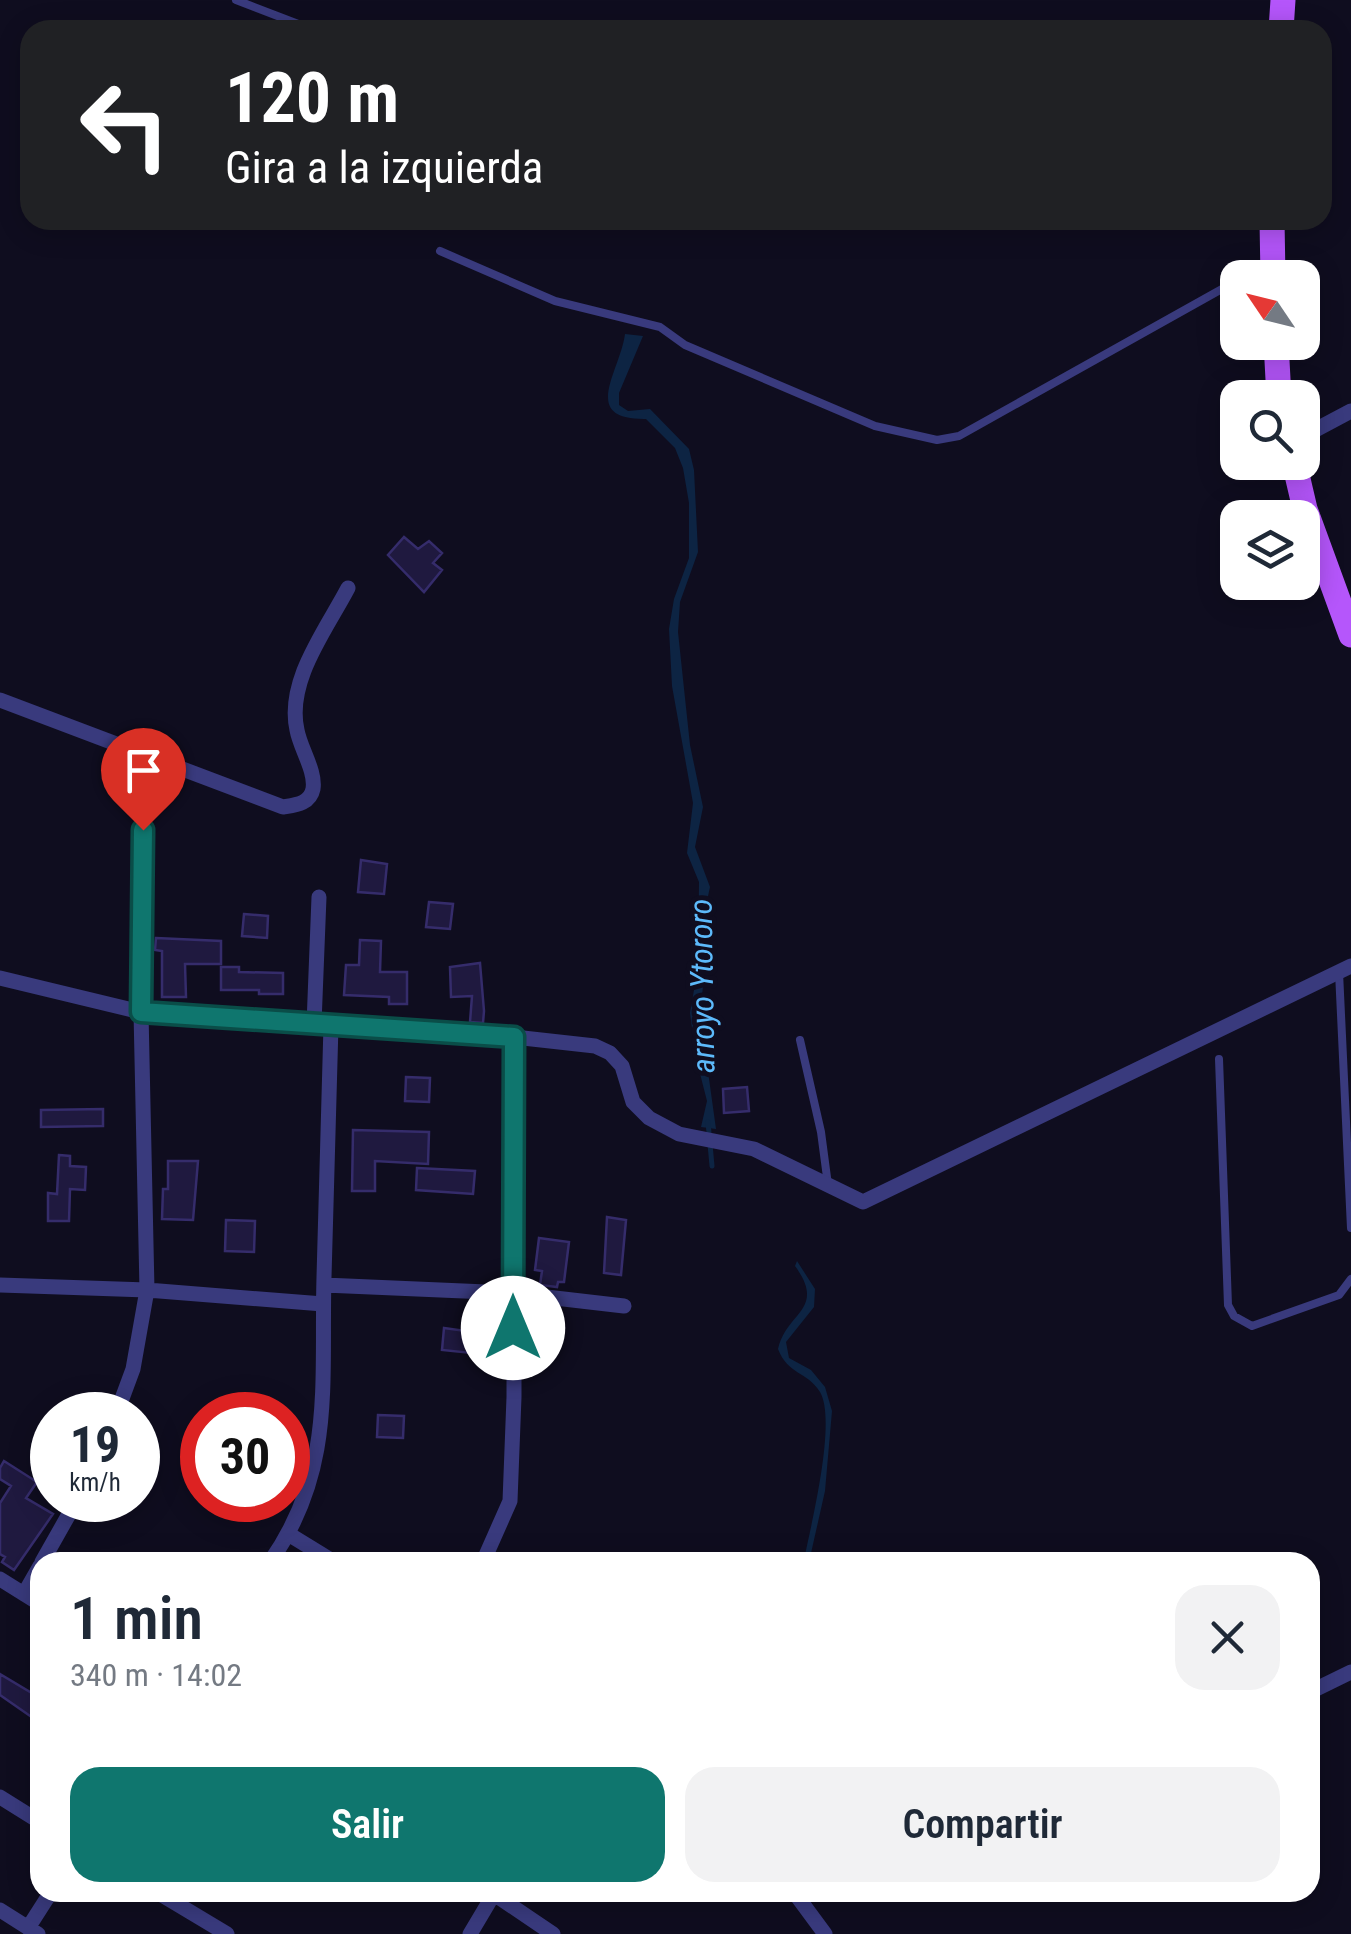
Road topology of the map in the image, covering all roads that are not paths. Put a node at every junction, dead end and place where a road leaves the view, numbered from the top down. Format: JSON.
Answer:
{"nodes":[{"id":1,"x":236,"y":0,"type":"edge"},
{"id":2,"x":288,"y":20,"type":"edge"},
{"id":3,"x":1272,"y":230,"type":"edge"},
{"id":4,"x":440,"y":251,"type":"dead end"},
{"id":5,"x":1273,"y":260,"type":"edge"},
{"id":6,"x":1220,"y":290,"type":"edge"},
{"id":7,"x":1351,"y":411,"type":"edge"},
{"id":8,"x":1320,"y":427,"type":"edge"},
{"id":9,"x":1299,"y":480,"type":"edge"},
{"id":10,"x":348,"y":588,"type":"dead end"},
{"id":11,"x":1351,"y":635,"type":"edge"},
{"id":12,"x":0,"y":700,"type":"edge"},
{"id":13,"x":143,"y":830,"type":"dead end"},
{"id":14,"x":319,"y":897,"type":"dead end"},
{"id":15,"x":1345,"y":969,"type":"edge"},
{"id":16,"x":0,"y":978,"type":"edge"},
{"id":17,"x":141,"y":1012,"type":"junction"},
{"id":18,"x":314,"y":1024,"type":"junction"},
{"id":19,"x":331,"y":1026,"type":"junction"},
{"id":20,"x":514,"y":1037,"type":"junction"},
{"id":21,"x":800,"y":1040,"type":"dead end"},
{"id":22,"x":1219,"y":1059,"type":"dead end"},
{"id":23,"x":828,"y":1185,"type":"junction"},
{"id":24,"x":1351,"y":1228,"type":"edge"},
{"id":25,"x":1351,"y":1279,"type":"edge"},
{"id":26,"x":324,"y":1284,"type":"junction"},
{"id":27,"x":0,"y":1285,"type":"edge"},
{"id":28,"x":147,"y":1290,"type":"junction"},
{"id":29,"x":512,"y":1293,"type":"junction"},
{"id":30,"x":323,"y":1304,"type":"junction"},
{"id":31,"x":624,"y":1306,"type":"dead end"},
{"id":32,"x":124,"y":1392,"type":"edge"},
{"id":33,"x":65,"y":1522,"type":"edge"},
{"id":34,"x":290,"y":1534,"type":"junction"},
{"id":35,"x":48,"y":1552,"type":"edge"},
{"id":36,"x":277,"y":1552,"type":"edge"},
{"id":37,"x":318,"y":1552,"type":"edge"},
{"id":38,"x":488,"y":1552,"type":"edge"},
{"id":39,"x":0,"y":1578,"type":"edge"},
{"id":40,"x":30,"y":1583,"type":"edge"},
{"id":41,"x":24,"y":1594,"type":"junction"},
{"id":42,"x":30,"y":1598,"type":"edge"},
{"id":43,"x":1351,"y":1672,"type":"edge"},
{"id":44,"x":1320,"y":1687,"type":"edge"},
{"id":45,"x":0,"y":1797,"type":"edge"},
{"id":46,"x":30,"y":1816,"type":"edge"},
{"id":47,"x":46,"y":1902,"type":"edge"},
{"id":48,"x":174,"y":1902,"type":"edge"},
{"id":49,"x":488,"y":1902,"type":"edge"},
{"id":50,"x":506,"y":1902,"type":"edge"},
{"id":51,"x":801,"y":1902,"type":"edge"},
{"id":52,"x":0,"y":1910,"type":"edge"},
{"id":53,"x":33,"y":1931,"type":"edge"},
{"id":54,"x":227,"y":1934,"type":"edge"},
{"id":55,"x":470,"y":1934,"type":"edge"},
{"id":56,"x":553,"y":1934,"type":"edge"},
{"id":57,"x":825,"y":1934,"type":"edge"}],
"edges":[{"from":1,"to":2,"type":"lane"},
{"from":3,"to":5,"type":"main road"},
{"from":4,"to":6,"type":"lane"},
{"from":7,"to":8,"type":"street"},
{"from":9,"to":11,"type":"main road"},
{"from":10,"to":12,"type":"street"},
{"from":13,"to":17,"type":"street"},
{"from":14,"to":18,"type":"street"},
{"from":15,"to":23,"type":"street"},
{"from":15,"to":24,"type":"lane"},
{"from":16,"to":17,"type":"street"},
{"from":17,"to":18,"type":"street"},
{"from":17,"to":28,"type":"street"},
{"from":18,"to":19,"type":"street"},
{"from":19,"to":20,"type":"street"},
{"from":19,"to":26,"type":"street"},
{"from":20,"to":23,"type":"street"},
{"from":20,"to":29,"type":"street"},
{"from":21,"to":23,"type":"lane"},
{"from":22,"to":25,"type":"lane"},
{"from":26,"to":29,"type":"street"},
{"from":26,"to":30,"type":"street"},
{"from":27,"to":28,"type":"street"},
{"from":28,"to":30,"type":"street"},
{"from":28,"to":32,"type":"street"},
{"from":29,"to":31,"type":"street"},
{"from":29,"to":38,"type":"street"},
{"from":30,"to":34,"type":"street"},
{"from":33,"to":35,"type":"street"},
{"from":34,"to":36,"type":"street"},
{"from":34,"to":37,"type":"street"},
{"from":39,"to":41,"type":"street"},
{"from":40,"to":41,"type":"street"},
{"from":41,"to":42,"type":"street"},
{"from":43,"to":44,"type":"street"},
{"from":45,"to":46,"type":"street"},
{"from":47,"to":53,"type":"street"},
{"from":48,"to":54,"type":"street"},
{"from":49,"to":55,"type":"street"},
{"from":50,"to":56,"type":"street"},
{"from":51,"to":57,"type":"street"},
{"from":52,"to":53,"type":"street"}]}
